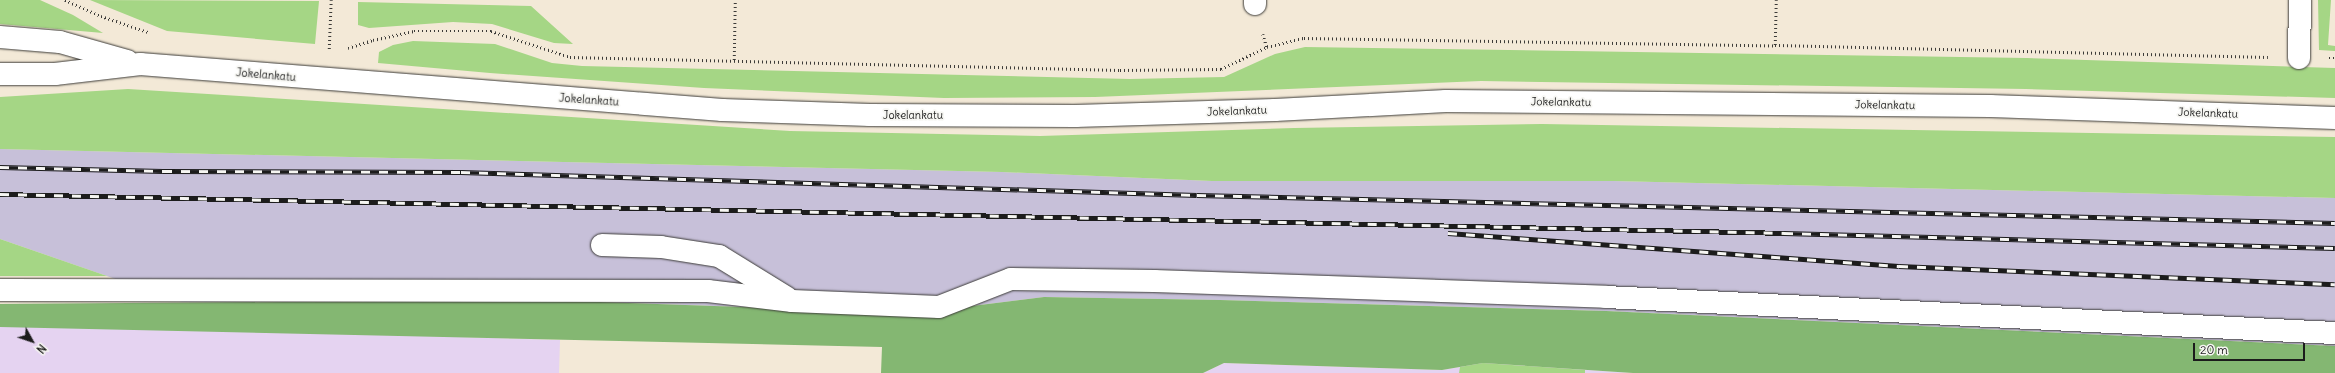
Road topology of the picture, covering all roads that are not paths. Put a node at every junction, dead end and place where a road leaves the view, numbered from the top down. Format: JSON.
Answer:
{"nodes":[{"id":1,"x":2300,"y":0,"type":"edge"},
{"id":2,"x":0,"y":37,"type":"edge"},
{"id":3,"x":2299,"y":58,"type":"road end"},
{"id":4,"x":140,"y":64,"type":"junction"},
{"id":5,"x":0,"y":74,"type":"edge"},
{"id":6,"x":2335,"y":118,"type":"edge"},
{"id":7,"x":602,"y":245,"type":"dead end"},
{"id":8,"x":0,"y":290,"type":"edge"},
{"id":9,"x":792,"y":301,"type":"junction"},
{"id":10,"x":2335,"y":333,"type":"edge"}],
"edges":[{"from":1,"to":3,"type":"street"},
{"from":2,"to":4,"type":"street","name":"Jokelankatu"},
{"from":4,"to":5,"type":"street","name":"Jokelankatu"},
{"from":4,"to":6,"type":"street","name":"Jokelankatu"},
{"from":7,"to":9,"type":"street"},
{"from":8,"to":9,"type":"street"},
{"from":9,"to":10,"type":"street"}]}
